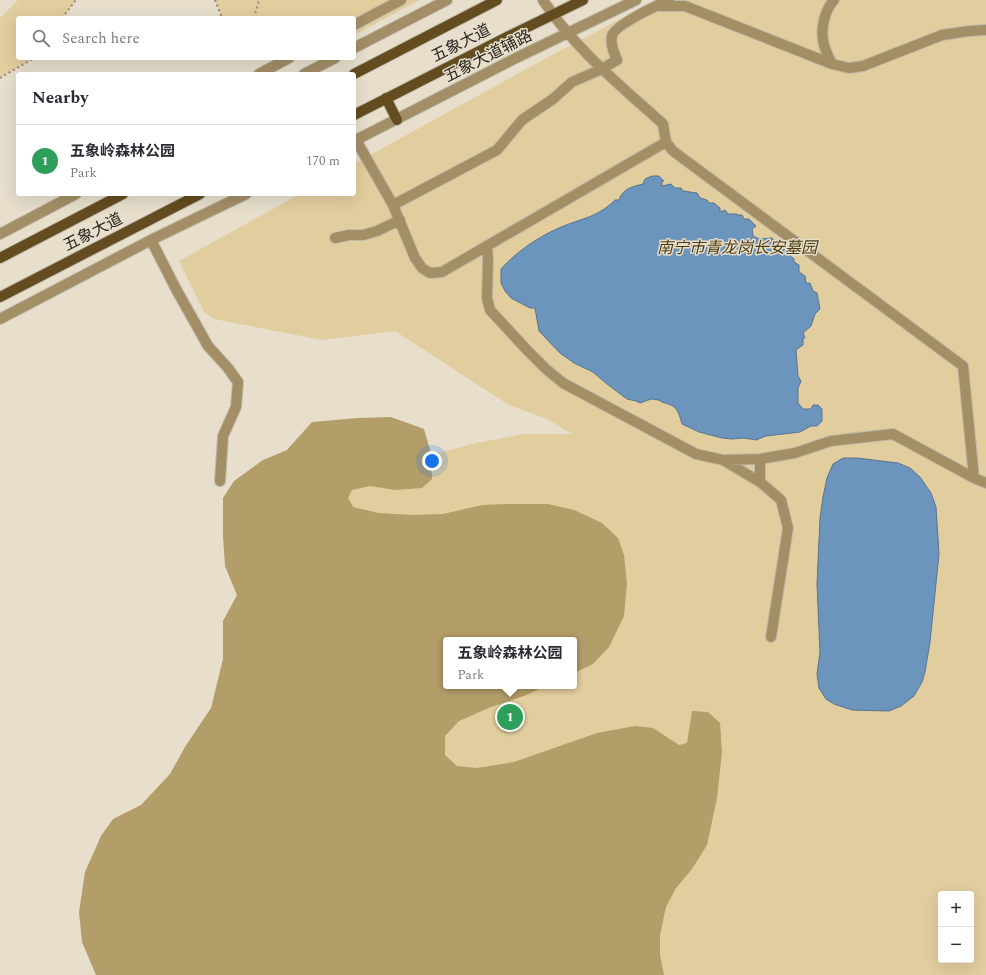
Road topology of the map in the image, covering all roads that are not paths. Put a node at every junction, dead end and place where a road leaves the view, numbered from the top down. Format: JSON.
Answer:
{"nodes":[{"id":1,"x":401,"y":0,"type":"edge"},
{"id":2,"x":447,"y":0,"type":"edge"},
{"id":3,"x":497,"y":0,"type":"edge"},
{"id":4,"x":543,"y":0,"type":"edge"},
{"id":5,"x":583,"y":0,"type":"edge"},
{"id":6,"x":636,"y":0,"type":"edge"},
{"id":7,"x":669,"y":0,"type":"edge"},
{"id":8,"x":834,"y":0,"type":"edge"},
{"id":9,"x":656,"y":6,"type":"junction"},
{"id":10,"x":552,"y":15,"type":"junction"},
{"id":11,"x":356,"y":23,"type":"edge"},
{"id":12,"x":986,"y":30,"type":"edge"},
{"id":13,"x":568,"y":32,"type":"junction"},
{"id":14,"x":356,"y":47,"type":"edge"},
{"id":15,"x":285,"y":60,"type":"edge"},
{"id":16,"x":331,"y":60,"type":"edge"},
{"id":17,"x":832,"y":64,"type":"junction"},
{"id":18,"x":602,"y":69,"type":"junction"},
{"id":19,"x":264,"y":72,"type":"edge"},
{"id":20,"x":308,"y":72,"type":"edge"},
{"id":21,"x":356,"y":73,"type":"edge"},
{"id":22,"x":386,"y":98,"type":"junction"},
{"id":23,"x":356,"y":114,"type":"edge"},
{"id":24,"x":397,"y":120,"type":"junction"},
{"id":25,"x":356,"y":140,"type":"edge"},
{"id":26,"x":666,"y":142,"type":"junction"},
{"id":27,"x":356,"y":143,"type":"edge"},
{"id":28,"x":72,"y":196,"type":"edge"},
{"id":29,"x":119,"y":196,"type":"edge"},
{"id":30,"x":196,"y":196,"type":"edge"},
{"id":31,"x":242,"y":196,"type":"edge"},
{"id":32,"x":393,"y":206,"type":"junction"},
{"id":33,"x":400,"y":220,"type":"junction"},
{"id":34,"x":0,"y":234,"type":"edge"},
{"id":35,"x":335,"y":238,"type":"dead end"},
{"id":36,"x":152,"y":240,"type":"junction"},
{"id":37,"x":487,"y":246,"type":"junction"},
{"id":38,"x":0,"y":258,"type":"edge"},
{"id":39,"x":0,"y":297,"type":"edge"},
{"id":40,"x":0,"y":319,"type":"edge"},
{"id":41,"x":760,"y":459,"type":"junction"},
{"id":42,"x":724,"y":460,"type":"junction"},
{"id":43,"x":974,"y":478,"type":"junction"},
{"id":44,"x":220,"y":481,"type":"dead end"},
{"id":45,"x":760,"y":482,"type":"junction"},
{"id":46,"x":986,"y":483,"type":"edge"},
{"id":47,"x":771,"y":637,"type":"dead end"}],
"edges":[{"from":1,"to":11,"type":"street"},
{"from":2,"to":14,"type":"street"},
{"from":3,"to":21,"type":"main road","name":"五象大道"},
{"from":4,"to":10,"type":"street"},
{"from":5,"to":10,"type":"main road","name":"五象大道"},
{"from":6,"to":13,"type":"street","name":"五象大道辅路"},
{"from":7,"to":9,"type":"street"},
{"from":8,"to":17,"type":"street"},
{"from":9,"to":17,"type":"street"},
{"from":9,"to":18,"type":"street"},
{"from":10,"to":13,"type":"street"},
{"from":10,"to":22,"type":"main road","name":"五象大道"},
{"from":12,"to":17,"type":"street"},
{"from":13,"to":18,"type":"street"},
{"from":13,"to":24,"type":"street","name":"五象大道辅路"},
{"from":15,"to":19,"type":"street"},
{"from":16,"to":20,"type":"street"},
{"from":18,"to":26,"type":"street"},
{"from":18,"to":32,"type":"street"},
{"from":22,"to":23,"type":"main road","name":"五象大道"},
{"from":22,"to":24,"type":"main road"},
{"from":24,"to":25,"type":"street","name":"五象大道辅路"},
{"from":26,"to":37,"type":"street"},
{"from":26,"to":43,"type":"street"},
{"from":27,"to":32,"type":"street"},
{"from":28,"to":34,"type":"street"},
{"from":29,"to":38,"type":"main road","name":"五象大道"},
{"from":30,"to":39,"type":"main road","name":"五象大道"},
{"from":31,"to":36,"type":"street"},
{"from":32,"to":33,"type":"street"},
{"from":33,"to":35,"type":"street"},
{"from":33,"to":37,"type":"street"},
{"from":36,"to":40,"type":"street"},
{"from":36,"to":44,"type":"street"},
{"from":37,"to":42,"type":"street"},
{"from":41,"to":42,"type":"street"},
{"from":41,"to":43,"type":"street"},
{"from":41,"to":45,"type":"street"},
{"from":42,"to":45,"type":"street"},
{"from":43,"to":46,"type":"street"},
{"from":45,"to":47,"type":"street"}]}
